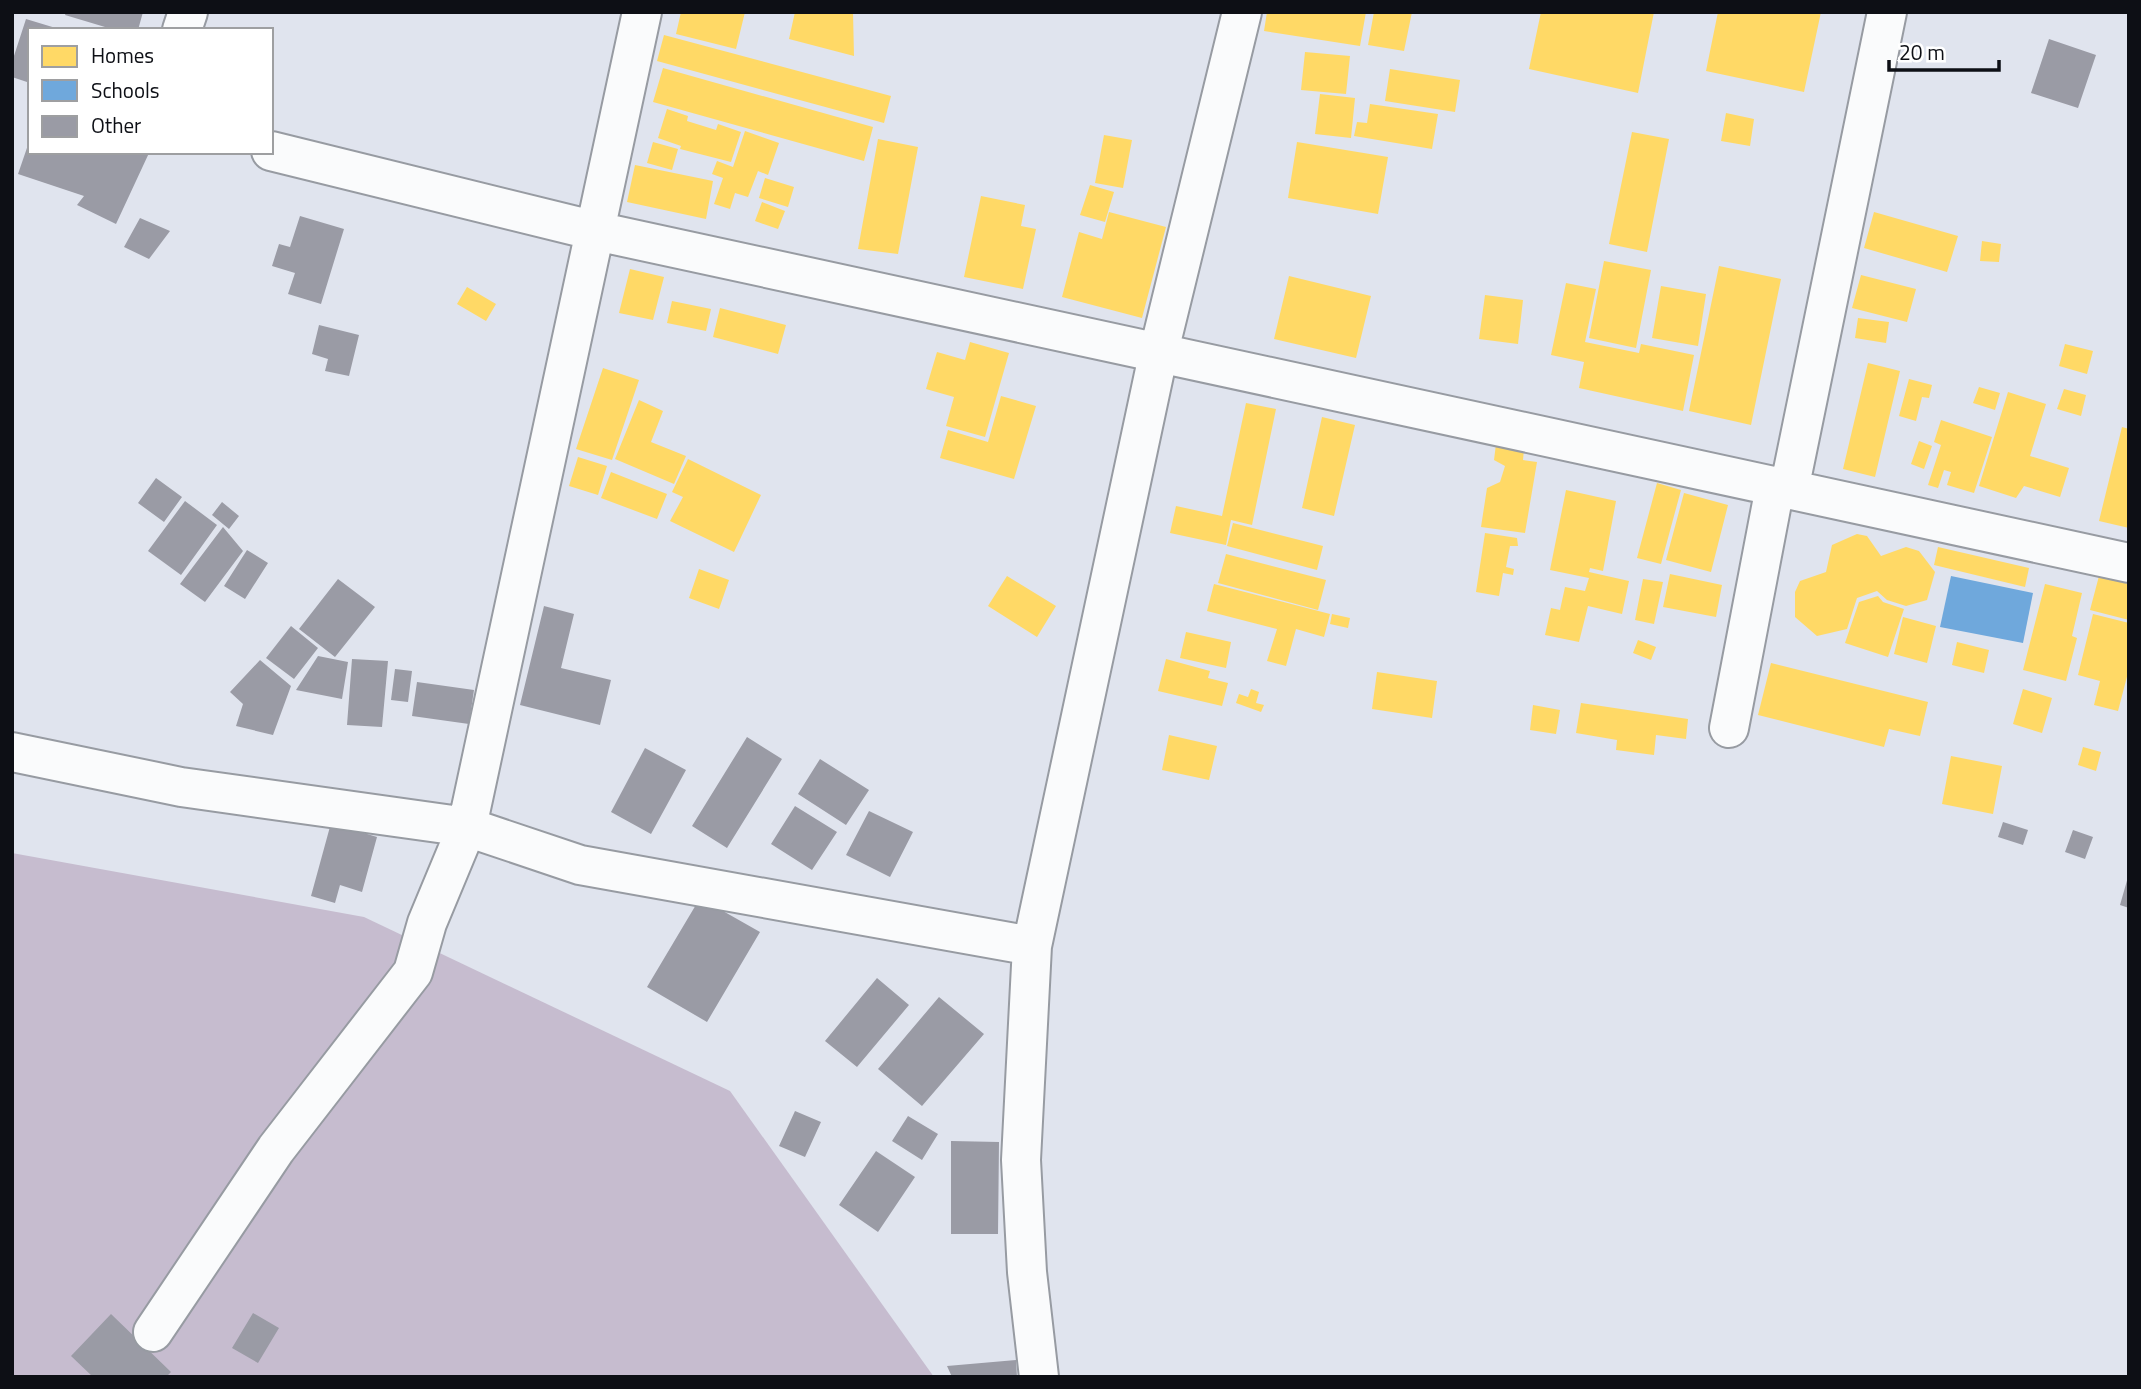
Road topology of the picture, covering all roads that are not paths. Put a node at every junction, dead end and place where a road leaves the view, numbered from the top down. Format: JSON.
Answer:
{"nodes":[{"id":1,"x":642,"y":12,"type":"edge"},
{"id":2,"x":1242,"y":12,"type":"edge"},
{"id":3,"x":1887,"y":12,"type":"edge"},
{"id":4,"x":273,"y":151,"type":"edge"},
{"id":5,"x":596,"y":231,"type":"junction"},
{"id":6,"x":1158,"y":351,"type":"junction"},
{"id":7,"x":1782,"y":489,"type":"junction"},
{"id":8,"x":2129,"y":562,"type":"edge"},
{"id":9,"x":1728,"y":728,"type":"dead end"},
{"id":10,"x":12,"y":751,"type":"edge"},
{"id":11,"x":467,"y":827,"type":"junction"},
{"id":12,"x":1032,"y":946,"type":"junction"},
{"id":13,"x":153,"y":1332,"type":"dead end"},
{"id":14,"x":1039,"y":1377,"type":"edge"}],
"edges":[{"from":1,"to":5,"type":"street"},
{"from":2,"to":6,"type":"street"},
{"from":3,"to":7,"type":"street"},
{"from":4,"to":5,"type":"street"},
{"from":5,"to":6,"type":"street"},
{"from":5,"to":11,"type":"street"},
{"from":6,"to":7,"type":"street"},
{"from":6,"to":12,"type":"street"},
{"from":7,"to":8,"type":"street"},
{"from":7,"to":9,"type":"street"},
{"from":10,"to":11,"type":"street"},
{"from":11,"to":12,"type":"street"},
{"from":11,"to":13,"type":"street"},
{"from":12,"to":14,"type":"street"}]}
